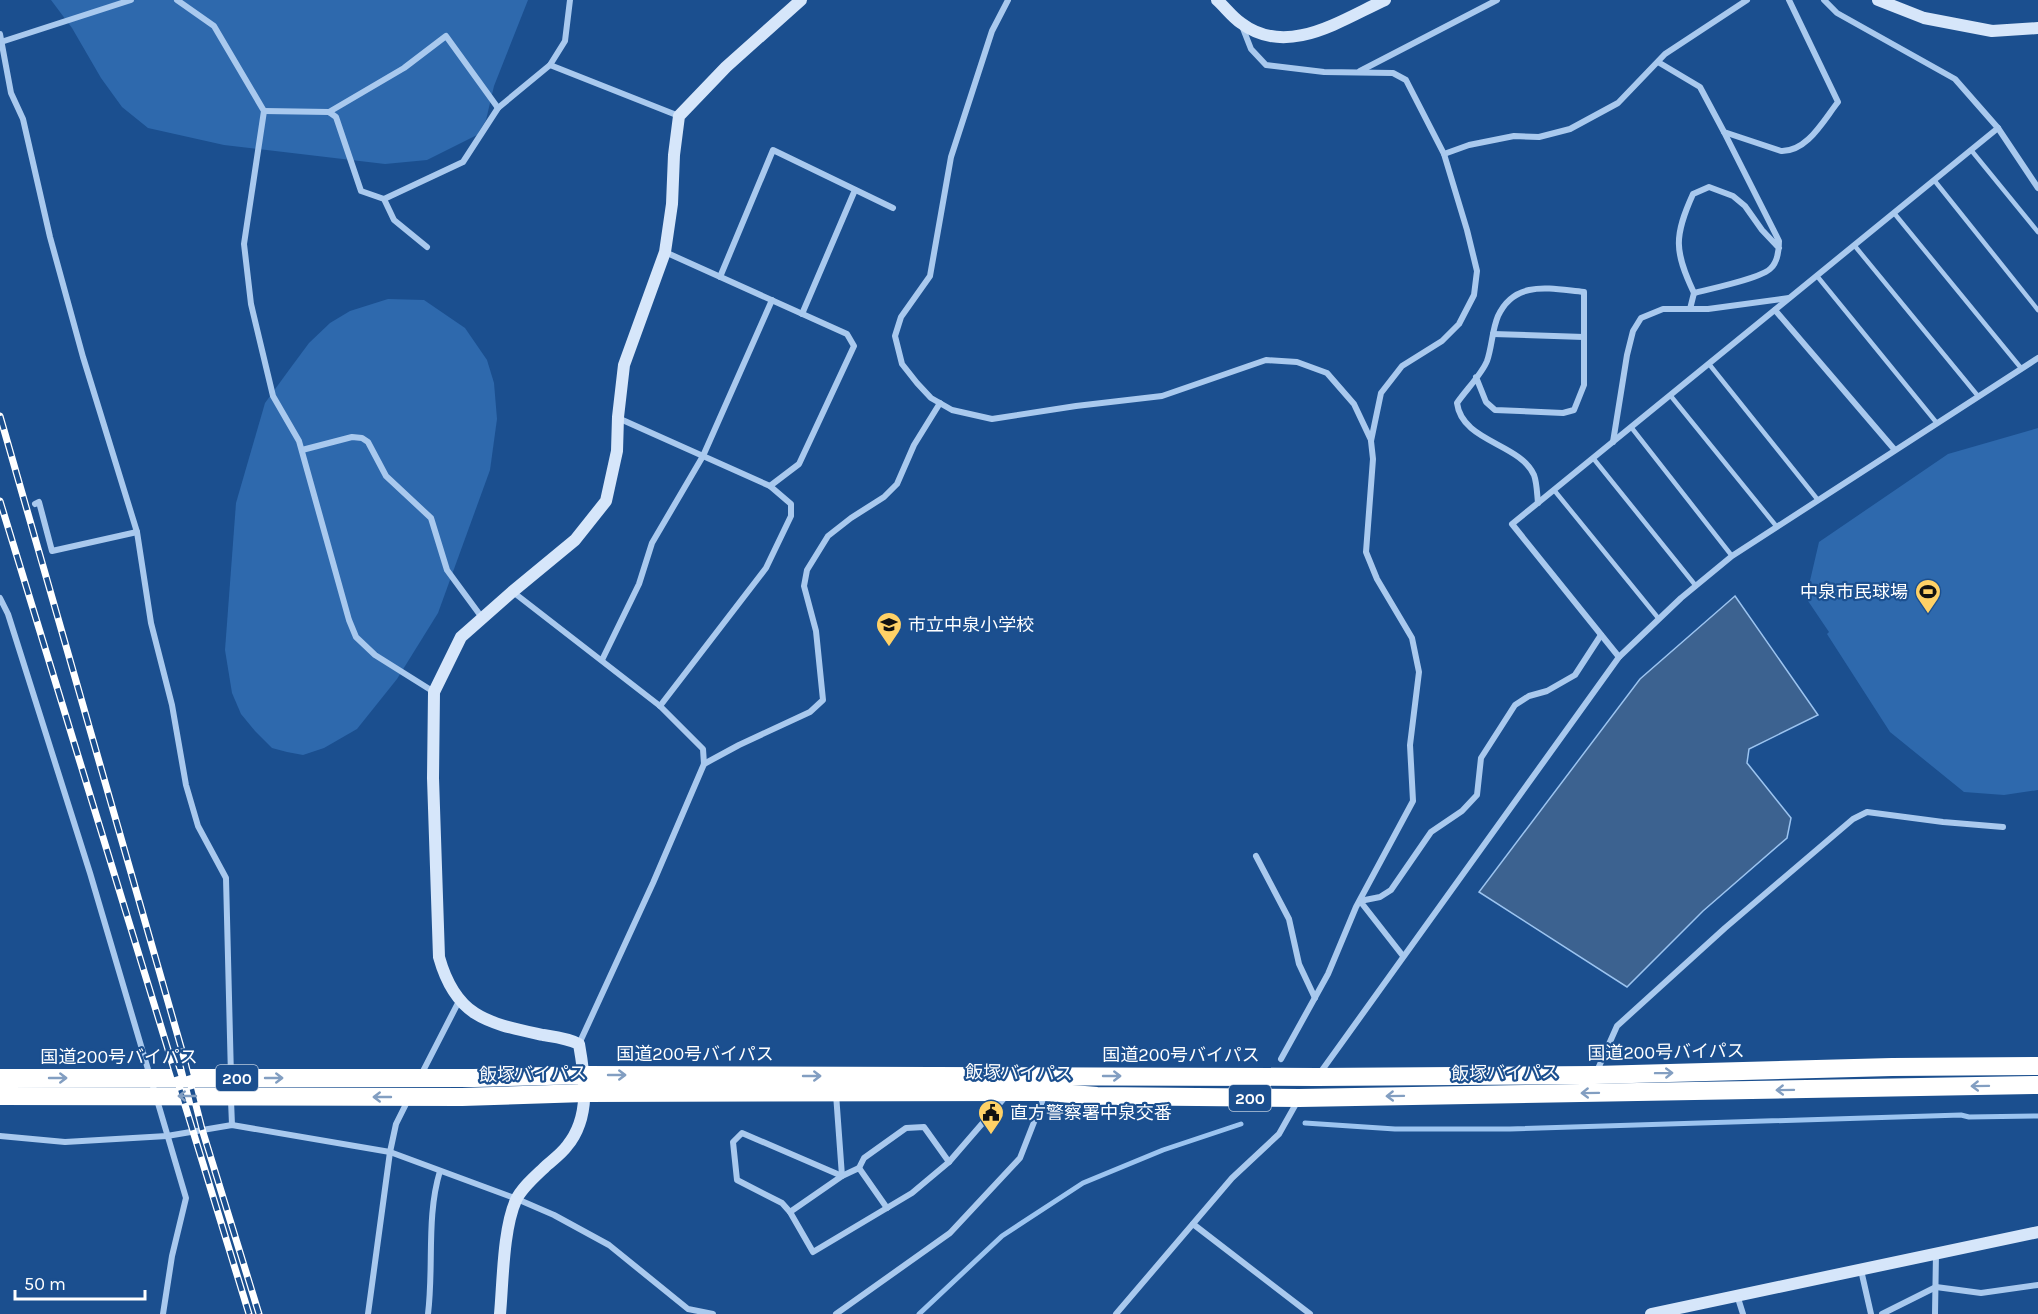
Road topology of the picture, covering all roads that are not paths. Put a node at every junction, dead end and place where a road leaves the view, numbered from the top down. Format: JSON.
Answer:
{"nodes":[{"id":1,"x":131,"y":0,"type":"edge"},
{"id":2,"x":177,"y":0,"type":"edge"},
{"id":3,"x":570,"y":0,"type":"edge"},
{"id":4,"x":801,"y":0,"type":"edge"},
{"id":5,"x":1008,"y":0,"type":"edge"},
{"id":6,"x":1217,"y":0,"type":"edge"},
{"id":7,"x":1385,"y":0,"type":"edge"},
{"id":8,"x":1497,"y":0,"type":"edge"},
{"id":9,"x":1747,"y":0,"type":"edge"},
{"id":10,"x":1789,"y":0,"type":"edge"},
{"id":11,"x":1824,"y":0,"type":"edge"},
{"id":12,"x":1878,"y":0,"type":"edge"},
{"id":13,"x":1241,"y":23,"type":"junction"},
{"id":14,"x":2038,"y":28,"type":"edge"},
{"id":15,"x":0,"y":34,"type":"edge"},
{"id":16,"x":1,"y":42,"type":"edge"},
{"id":17,"x":1658,"y":62,"type":"junction"},
{"id":18,"x":550,"y":65,"type":"junction"},
{"id":19,"x":1357,"y":72,"type":"junction"},
{"id":20,"x":498,"y":108,"type":"junction"},
{"id":21,"x":264,"y":111,"type":"junction"},
{"id":22,"x":328,"y":112,"type":"junction"},
{"id":23,"x":679,"y":116,"type":"junction"},
{"id":24,"x":1998,"y":128,"type":"junction"},
{"id":25,"x":1724,"y":132,"type":"junction"},
{"id":26,"x":1971,"y":150,"type":"junction"},
{"id":27,"x":1444,"y":154,"type":"junction"},
{"id":28,"x":1934,"y":180,"type":"junction"},
{"id":29,"x":2038,"y":188,"type":"edge"},
{"id":30,"x":855,"y":190,"type":"junction"},
{"id":31,"x":384,"y":199,"type":"junction"},
{"id":32,"x":893,"y":208,"type":"dead end"},
{"id":33,"x":1894,"y":213,"type":"junction"},
{"id":34,"x":2038,"y":232,"type":"edge"},
{"id":35,"x":1854,"y":245,"type":"junction"},
{"id":36,"x":427,"y":247,"type":"dead end"},
{"id":37,"x":1779,"y":248,"type":"junction"},
{"id":38,"x":665,"y":252,"type":"junction"},
{"id":39,"x":1817,"y":276,"type":"junction"},
{"id":40,"x":720,"y":277,"type":"junction"},
{"id":41,"x":1694,"y":293,"type":"junction"},
{"id":42,"x":1790,"y":298,"type":"junction"},
{"id":43,"x":772,"y":300,"type":"junction"},
{"id":44,"x":1690,"y":309,"type":"junction"},
{"id":45,"x":1775,"y":310,"type":"junction"},
{"id":46,"x":2038,"y":310,"type":"edge"},
{"id":47,"x":802,"y":314,"type":"junction"},
{"id":48,"x":1493,"y":334,"type":"junction"},
{"id":49,"x":1584,"y":337,"type":"junction"},
{"id":50,"x":2038,"y":358,"type":"edge"},
{"id":51,"x":1709,"y":364,"type":"junction"},
{"id":52,"x":2022,"y":368,"type":"junction"},
{"id":53,"x":1476,"y":377,"type":"junction"},
{"id":54,"x":1670,"y":395,"type":"junction"},
{"id":55,"x":1978,"y":396,"type":"junction"},
{"id":56,"x":939,"y":403,"type":"junction"},
{"id":57,"x":618,"y":417,"type":"junction"},
{"id":58,"x":1936,"y":422,"type":"junction"},
{"id":59,"x":1631,"y":427,"type":"junction"},
{"id":60,"x":1371,"y":441,"type":"junction"},
{"id":61,"x":1613,"y":442,"type":"junction"},
{"id":62,"x":1894,"y":449,"type":"junction"},
{"id":63,"x":302,"y":450,"type":"junction"},
{"id":64,"x":703,"y":456,"type":"junction"},
{"id":65,"x":1593,"y":458,"type":"junction"},
{"id":66,"x":770,"y":486,"type":"junction"},
{"id":67,"x":1554,"y":490,"type":"junction"},
{"id":68,"x":1818,"y":500,"type":"junction"},
{"id":69,"x":1538,"y":503,"type":"junction"},
{"id":70,"x":35,"y":504,"type":"dead end"},
{"id":71,"x":1777,"y":527,"type":"junction"},
{"id":72,"x":137,"y":532,"type":"junction"},
{"id":73,"x":1732,"y":556,"type":"junction"},
{"id":74,"x":1696,"y":586,"type":"junction"},
{"id":75,"x":512,"y":592,"type":"junction"},
{"id":76,"x":0,"y":598,"type":"edge"},
{"id":77,"x":1659,"y":619,"type":"junction"},
{"id":78,"x":483,"y":620,"type":"junction"},
{"id":79,"x":1601,"y":635,"type":"junction"},
{"id":80,"x":1619,"y":657,"type":"junction"},
{"id":81,"x":602,"y":660,"type":"junction"},
{"id":82,"x":434,"y":692,"type":"junction"},
{"id":83,"x":660,"y":706,"type":"junction"},
{"id":84,"x":704,"y":764,"type":"junction"},
{"id":85,"x":2003,"y":827,"type":"dead end"},
{"id":86,"x":1256,"y":856,"type":"dead end"},
{"id":87,"x":1360,"y":901,"type":"junction"},
{"id":88,"x":1403,"y":956,"type":"junction"},
{"id":89,"x":1315,"y":998,"type":"junction"},
{"id":90,"x":459,"y":1001,"type":"junction"},
{"id":91,"x":579,"y":1044,"type":"junction"},
{"id":92,"x":1281,"y":1059,"type":"dead end"},
{"id":93,"x":2038,"y":1066,"type":"edge"},
{"id":94,"x":584,"y":1075,"type":"junction"},
{"id":95,"x":1595,"y":1075,"type":"junction"},
{"id":96,"x":0,"y":1078,"type":"edge"},
{"id":97,"x":1314,"y":1081,"type":"junction"},
{"id":98,"x":417,"y":1083,"type":"dead end"},
{"id":99,"x":2038,"y":1085,"type":"edge"},
{"id":100,"x":1046,"y":1092,"type":"junction"},
{"id":101,"x":412,"y":1093,"type":"dead end"},
{"id":102,"x":585,"y":1093,"type":"junction"},
{"id":103,"x":836,"y":1093,"type":"junction"},
{"id":104,"x":1009,"y":1093,"type":"junction"},
{"id":105,"x":1302,"y":1095,"type":"junction"},
{"id":106,"x":0,"y":1096,"type":"edge"},
{"id":107,"x":232,"y":1125,"type":"junction"},
{"id":108,"x":0,"y":1136,"type":"edge"},
{"id":109,"x":167,"y":1136,"type":"junction"},
{"id":110,"x":390,"y":1152,"type":"junction"},
{"id":111,"x":949,"y":1162,"type":"junction"},
{"id":112,"x":859,"y":1168,"type":"junction"},
{"id":113,"x":440,"y":1170,"type":"junction"},
{"id":114,"x":842,"y":1176,"type":"junction"},
{"id":115,"x":516,"y":1199,"type":"junction"},
{"id":116,"x":886,"y":1208,"type":"junction"},
{"id":117,"x":790,"y":1212,"type":"junction"},
{"id":118,"x":1193,"y":1224,"type":"junction"},
{"id":119,"x":2038,"y":1232,"type":"edge"},
{"id":120,"x":1936,"y":1253,"type":"junction"},
{"id":121,"x":1861,"y":1269,"type":"junction"},
{"id":122,"x":2038,"y":1285,"type":"edge"},
{"id":123,"x":1936,"y":1287,"type":"junction"},
{"id":124,"x":1737,"y":1295,"type":"junction"},
{"id":125,"x":163,"y":1314,"type":"edge"},
{"id":126,"x":368,"y":1314,"type":"edge"},
{"id":127,"x":428,"y":1314,"type":"edge"},
{"id":128,"x":500,"y":1314,"type":"edge"},
{"id":129,"x":713,"y":1314,"type":"edge"},
{"id":130,"x":836,"y":1314,"type":"edge"},
{"id":131,"x":1116,"y":1314,"type":"edge"},
{"id":132,"x":1310,"y":1314,"type":"edge"},
{"id":133,"x":1651,"y":1314,"type":"edge"},
{"id":134,"x":1743,"y":1314,"type":"edge"},
{"id":135,"x":1872,"y":1314,"type":"edge"},
{"id":136,"x":1882,"y":1314,"type":"edge"},
{"id":137,"x":1935,"y":1314,"type":"edge"}],
"edges":[{"from":1,"to":16,"type":"street"},
{"from":2,"to":21,"type":"street"},
{"from":3,"to":18,"type":"street"},
{"from":4,"to":23,"type":"street"},
{"from":5,"to":56,"type":"street"},
{"from":6,"to":13,"type":"street"},
{"from":7,"to":13,"type":"street"},
{"from":8,"to":19,"type":"street"},
{"from":9,"to":17,"type":"street"},
{"from":10,"to":25,"type":"street"},
{"from":11,"to":24,"type":"street"},
{"from":12,"to":14,"type":"street"},
{"from":13,"to":19,"type":"street"},
{"from":15,"to":16,"type":"street"},
{"from":16,"to":72,"type":"street"},
{"from":17,"to":25,"type":"street"},
{"from":17,"to":27,"type":"street"},
{"from":18,"to":20,"type":"street"},
{"from":18,"to":23,"type":"street"},
{"from":19,"to":27,"type":"street"},
{"from":20,"to":22,"type":"street"},
{"from":20,"to":31,"type":"street"},
{"from":21,"to":22,"type":"street"},
{"from":21,"to":63,"type":"street"},
{"from":22,"to":31,"type":"street"},
{"from":23,"to":38,"type":"street"},
{"from":24,"to":26,"type":"street"},
{"from":24,"to":29,"type":"street"},
{"from":25,"to":37,"type":"street"},
{"from":26,"to":28,"type":"street"},
{"from":26,"to":34,"type":"lane"},
{"from":27,"to":60,"type":"street"},
{"from":28,"to":33,"type":"street"},
{"from":28,"to":46,"type":"lane"},
{"from":30,"to":32,"type":"street"},
{"from":30,"to":40,"type":"street"},
{"from":30,"to":47,"type":"street"},
{"from":31,"to":36,"type":"street"},
{"from":33,"to":35,"type":"street"},
{"from":33,"to":52,"type":"lane"},
{"from":35,"to":39,"type":"street"},
{"from":35,"to":55,"type":"lane"},
{"from":37,"to":41,"type":"street"},
{"from":37,"to":41,"type":"street"},
{"from":38,"to":40,"type":"street"},
{"from":38,"to":57,"type":"street"},
{"from":39,"to":42,"type":"street"},
{"from":39,"to":58,"type":"lane"},
{"from":40,"to":43,"type":"street"},
{"from":41,"to":44,"type":"street"},
{"from":42,"to":44,"type":"street"},
{"from":42,"to":45,"type":"street"},
{"from":43,"to":47,"type":"street"},
{"from":43,"to":64,"type":"street"},
{"from":44,"to":61,"type":"street"},
{"from":45,"to":51,"type":"street"},
{"from":45,"to":62,"type":"street"},
{"from":47,"to":66,"type":"street"},
{"from":48,"to":49,"type":"street"},
{"from":48,"to":49,"type":"street"},
{"from":48,"to":53,"type":"street"},
{"from":49,"to":53,"type":"street"},
{"from":50,"to":52,"type":"street"},
{"from":51,"to":54,"type":"street"},
{"from":51,"to":68,"type":"lane"},
{"from":52,"to":55,"type":"street"},
{"from":53,"to":69,"type":"street"},
{"from":54,"to":59,"type":"street"},
{"from":54,"to":71,"type":"lane"},
{"from":55,"to":58,"type":"street"},
{"from":56,"to":60,"type":"street"},
{"from":56,"to":84,"type":"street"},
{"from":57,"to":64,"type":"street"},
{"from":57,"to":75,"type":"street"},
{"from":58,"to":62,"type":"street"},
{"from":59,"to":61,"type":"street"},
{"from":59,"to":73,"type":"lane"},
{"from":60,"to":87,"type":"street"},
{"from":61,"to":65,"type":"street"},
{"from":62,"to":68,"type":"street"},
{"from":63,"to":78,"type":"street"},
{"from":63,"to":82,"type":"street"},
{"from":64,"to":66,"type":"street"},
{"from":64,"to":81,"type":"street"},
{"from":65,"to":67,"type":"street"},
{"from":65,"to":74,"type":"lane"},
{"from":66,"to":83,"type":"street"},
{"from":67,"to":69,"type":"street"},
{"from":67,"to":77,"type":"lane"},
{"from":68,"to":71,"type":"street"},
{"from":69,"to":79,"type":"street"},
{"from":70,"to":72,"type":"street"},
{"from":71,"to":73,"type":"street"},
{"from":72,"to":107,"type":"street"},
{"from":73,"to":74,"type":"street"},
{"from":74,"to":77,"type":"street"},
{"from":75,"to":78,"type":"street"},
{"from":75,"to":81,"type":"street"},
{"from":76,"to":109,"type":"street"},
{"from":77,"to":80,"type":"street"},
{"from":78,"to":82,"type":"street"},
{"from":79,"to":80,"type":"street"},
{"from":79,"to":87,"type":"street"},
{"from":80,"to":88,"type":"street"},
{"from":81,"to":83,"type":"street"},
{"from":82,"to":90,"type":"street"},
{"from":83,"to":84,"type":"street"},
{"from":84,"to":91,"type":"street"},
{"from":85,"to":95,"type":"street"},
{"from":86,"to":89,"type":"street"},
{"from":87,"to":88,"type":"street"},
{"from":87,"to":89,"type":"street"},
{"from":88,"to":97,"type":"street"},
{"from":89,"to":92,"type":"street"},
{"from":90,"to":91,"type":"street"},
{"from":90,"to":98,"type":"street"},
{"from":91,"to":94,"type":"street"},
{"from":95,"to":93,"type":"highway","name":"国道200号バイパス","number":"200","one_way":true},
{"from":96,"to":94,"type":"highway","name":"国道200号バイパス","number":"200","one_way":true},
{"from":94,"to":97,"type":"highway","name":"国道200号バイパス","number":"200","one_way":true},
{"from":94,"to":102,"type":"street"},
{"from":95,"to":97,"type":"highway","name":"国道200号バイパス","number":"200"},
{"from":99,"to":105,"type":"highway","name":"飯塚バイパス","number":"200","one_way":true},
{"from":100,"to":104,"type":"highway","name":"飯塚バイパス","number":"200"},
{"from":100,"to":105,"type":"highway","name":"飯塚バイパス","number":"200"},
{"from":100,"to":130,"type":"street"},
{"from":101,"to":110,"type":"street"},
{"from":102,"to":103,"type":"highway","name":"飯塚バイパス","number":"200"},
{"from":102,"to":106,"type":"highway","name":"飯塚バイパス","number":"200","one_way":true},
{"from":102,"to":115,"type":"street"},
{"from":103,"to":104,"type":"highway","name":"飯塚バイパス","number":"200"},
{"from":103,"to":114,"type":"street"},
{"from":104,"to":111,"type":"street"},
{"from":105,"to":118,"type":"street"},
{"from":107,"to":109,"type":"street"},
{"from":107,"to":110,"type":"street"},
{"from":108,"to":109,"type":"street"},
{"from":109,"to":125,"type":"street"},
{"from":110,"to":113,"type":"street"},
{"from":110,"to":126,"type":"street"},
{"from":111,"to":112,"type":"street"},
{"from":111,"to":116,"type":"street"},
{"from":112,"to":114,"type":"street"},
{"from":112,"to":116,"type":"street"},
{"from":113,"to":115,"type":"street"},
{"from":113,"to":127,"type":"street"},
{"from":114,"to":117,"type":"street"},
{"from":114,"to":117,"type":"street"},
{"from":115,"to":128,"type":"street"},
{"from":115,"to":129,"type":"street"},
{"from":116,"to":117,"type":"street"},
{"from":118,"to":131,"type":"street"},
{"from":118,"to":132,"type":"street"},
{"from":119,"to":120,"type":"street"},
{"from":120,"to":121,"type":"street"},
{"from":120,"to":123,"type":"street"},
{"from":121,"to":124,"type":"street"},
{"from":121,"to":135,"type":"street"},
{"from":122,"to":123,"type":"street"},
{"from":123,"to":136,"type":"street"},
{"from":123,"to":137,"type":"street"},
{"from":124,"to":133,"type":"street"},
{"from":124,"to":134,"type":"street"}]}
